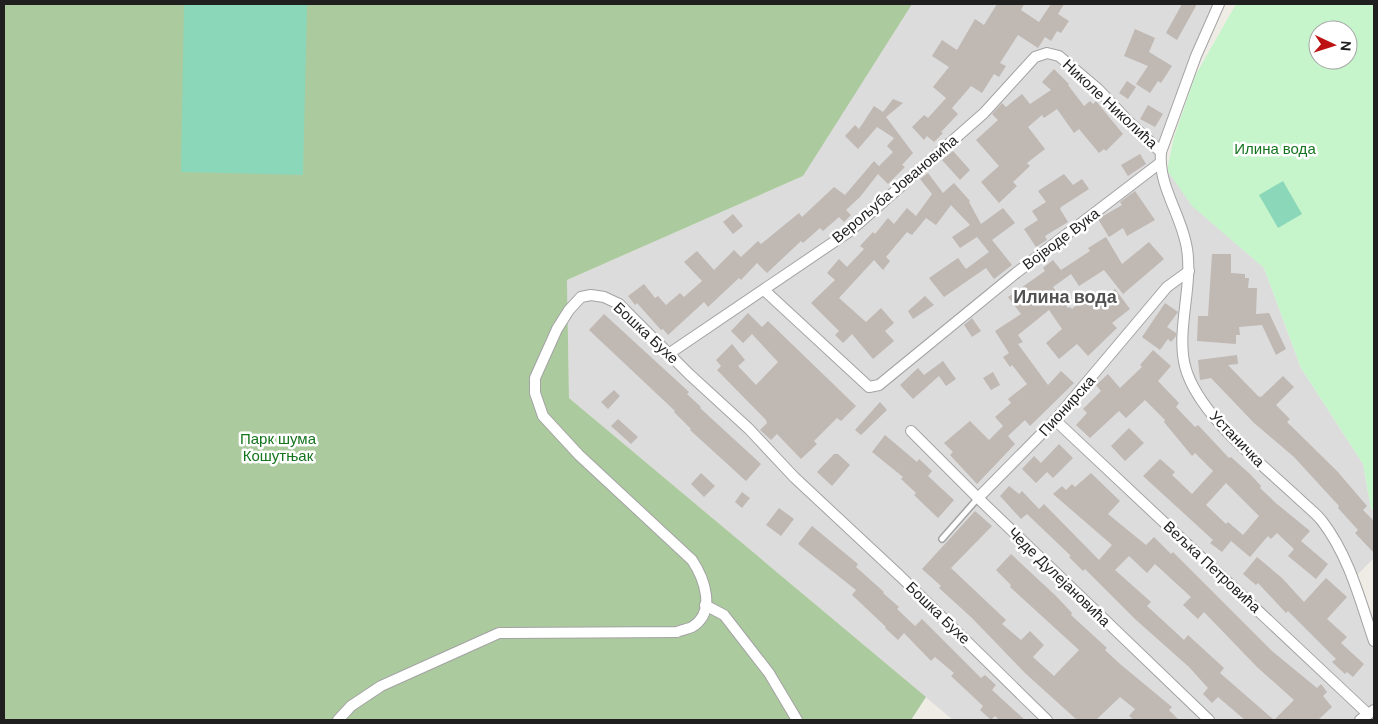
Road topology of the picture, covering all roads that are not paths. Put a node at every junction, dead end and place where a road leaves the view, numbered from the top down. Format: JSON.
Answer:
{"nodes":[{"id":1,"x":1219,"y":4,"type":"edge"},
{"id":2,"x":1059,"y":56,"type":"joint"},
{"id":3,"x":1161,"y":152,"type":"junction"},
{"id":4,"x":1160,"y":164,"type":"junction"},
{"id":5,"x":1189,"y":271,"type":"junction"},
{"id":6,"x":764,"y":290,"type":"junction"},
{"id":7,"x":670,"y":353,"type":"junction"},
{"id":8,"x":1055,"y":420,"type":"junction"},
{"id":9,"x":912,"y":431,"type":"dead end"},
{"id":10,"x":978,"y":498,"type":"junction"},
{"id":11,"x":942,"y":539,"type":"dead end"},
{"id":12,"x":705,"y":605,"type":"junction"},
{"id":13,"x":1374,"y":641,"type":"edge"},
{"id":14,"x":1367,"y":715,"type":"edge"},
{"id":15,"x":338,"y":720,"type":"edge"},
{"id":16,"x":797,"y":720,"type":"edge"},
{"id":17,"x":1047,"y":720,"type":"edge"},
{"id":18,"x":1209,"y":720,"type":"edge"}],
"edges":[{"from":1,"to":3,"type":"street","name":"Устаничка"},
{"from":2,"to":3,"type":"street","name":"Николе Николића"},
{"from":2,"to":6,"type":"street","name":"Верољуба Јовановића"},
{"from":3,"to":4,"type":"street","name":"Устаничка"},
{"from":4,"to":5,"type":"street","name":"Устаничка"},
{"from":4,"to":6,"type":"street","name":"Војводе Вука"},
{"from":5,"to":8,"type":"street","name":"Пионирска"},
{"from":5,"to":13,"type":"street","name":"Устаничка"},
{"from":6,"to":7,"type":"street","name":"Верољуба Јовановића"},
{"from":7,"to":12,"type":"street","name":"Бошка Бухе"},
{"from":7,"to":17,"type":"street","name":"Бошка Бухе"},
{"from":8,"to":10,"type":"street","name":"Пионирска"},
{"from":8,"to":14,"type":"street","name":"Вељка Петровића"},
{"from":9,"to":10,"type":"street","name":"Чеде Дулејановића"},
{"from":10,"to":11,"type":"lane","name":"Пионирска"},
{"from":10,"to":18,"type":"street","name":"Чеде Дулејановића"},
{"from":12,"to":15,"type":"street"},
{"from":12,"to":16,"type":"street"}]}
